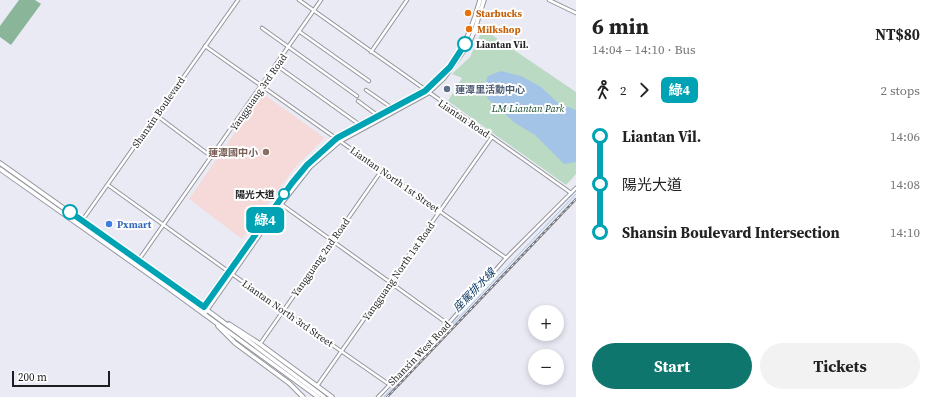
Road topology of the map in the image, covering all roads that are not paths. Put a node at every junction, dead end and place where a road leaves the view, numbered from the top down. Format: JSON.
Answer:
{"nodes":[{"id":1,"x":238,"y":0,"type":"edge"},
{"id":2,"x":299,"y":0,"type":"edge"},
{"id":3,"x":321,"y":0,"type":"edge"},
{"id":4,"x":407,"y":0,"type":"edge"},
{"id":5,"x":480,"y":0,"type":"edge"},
{"id":6,"x":484,"y":0,"type":"edge"},
{"id":7,"x":549,"y":0,"type":"edge"},
{"id":8,"x":314,"y":11,"type":"junction"},
{"id":9,"x":576,"y":13,"type":"edge"},
{"id":10,"x":262,"y":28,"type":"dead end"},
{"id":11,"x":300,"y":32,"type":"junction"},
{"id":12,"x":205,"y":46,"type":"junction"},
{"id":13,"x":289,"y":48,"type":"junction"},
{"id":14,"x":371,"y":52,"type":"junction"},
{"id":15,"x":276,"y":65,"type":"junction"},
{"id":16,"x":369,"y":81,"type":"dead end"},
{"id":17,"x":262,"y":85,"type":"junction"},
{"id":18,"x":366,"y":90,"type":"dead end"},
{"id":19,"x":426,"y":92,"type":"junction"},
{"id":20,"x":357,"y":96,"type":"dead end"},
{"id":21,"x":358,"y":101,"type":"dead end"},
{"id":22,"x":392,"y":108,"type":"junction"},
{"id":23,"x":156,"y":115,"type":"junction"},
{"id":24,"x":378,"y":116,"type":"junction"},
{"id":25,"x":361,"y":125,"type":"junction"},
{"id":26,"x":492,"y":137,"type":"junction"},
{"id":27,"x":338,"y":139,"type":"junction"},
{"id":28,"x":212,"y":157,"type":"junction"},
{"id":29,"x":0,"y":163,"type":"edge"},
{"id":30,"x":0,"y":169,"type":"edge"},
{"id":31,"x":382,"y":170,"type":"junction"},
{"id":32,"x":108,"y":185,"type":"junction"},
{"id":33,"x":576,"y":188,"type":"edge"},
{"id":34,"x":571,"y":193,"type":"junction"},
{"id":35,"x":280,"y":203,"type":"junction"},
{"id":36,"x":440,"y":210,"type":"junction"},
{"id":37,"x":82,"y":221,"type":"junction"},
{"id":38,"x":163,"y":224,"type":"junction"},
{"id":39,"x":79,"y":225,"type":"junction"},
{"id":40,"x":332,"y":239,"type":"junction"},
{"id":41,"x":506,"y":258,"type":"junction"},
{"id":42,"x":138,"y":261,"type":"junction"},
{"id":43,"x":231,"y":272,"type":"junction"},
{"id":44,"x":391,"y":281,"type":"junction"},
{"id":45,"x":205,"y":308,"type":"junction"},
{"id":46,"x":282,"y":310,"type":"junction"},
{"id":47,"x":202,"y":313,"type":"junction"},
{"id":48,"x":214,"y":315,"type":"junction"},
{"id":49,"x":210,"y":318,"type":"junction"},
{"id":50,"x":448,"y":324,"type":"junction"},
{"id":51,"x":243,"y":339,"type":"junction"},
{"id":52,"x":260,"y":344,"type":"junction"},
{"id":53,"x":341,"y":351,"type":"junction"},
{"id":54,"x":390,"y":385,"type":"junction"},
{"id":55,"x":317,"y":386,"type":"junction"},
{"id":56,"x":303,"y":397,"type":"edge"},
{"id":57,"x":318,"y":397,"type":"edge"},
{"id":58,"x":324,"y":397,"type":"edge"},
{"id":59,"x":332,"y":397,"type":"edge"},
{"id":60,"x":378,"y":397,"type":"edge"}],
"edges":[{"from":1,"to":12,"type":"street","name":"Shanxin Boulevard"},
{"from":2,"to":8,"type":"street","name":"Liantan Road"},
{"from":3,"to":8,"type":"street","name":"Yangguang 3rd Road"},
{"from":4,"to":14,"type":"street"},
{"from":5,"to":19,"type":"street"},
{"from":6,"to":19,"type":"street"},
{"from":7,"to":9,"type":"street"},
{"from":8,"to":11,"type":"street","name":"Yangguang 3rd Road"},
{"from":8,"to":14,"type":"street","name":"Liantan Road"},
{"from":10,"to":13,"type":"street"},
{"from":11,"to":13,"type":"street","name":"Yangguang 3rd Road"},
{"from":11,"to":16,"type":"street"},
{"from":12,"to":17,"type":"street","name":"Liantan North 1st Street"},
{"from":12,"to":23,"type":"street","name":"Shanxin Boulevard"},
{"from":13,"to":15,"type":"street","name":"Yangguang 3rd Road"},
{"from":13,"to":20,"type":"street"},
{"from":14,"to":19,"type":"street","name":"Liantan Road"},
{"from":15,"to":17,"type":"street","name":"Yangguang 3rd Road"},
{"from":15,"to":25,"type":"street"},
{"from":17,"to":27,"type":"street","name":"Liantan North 1st Street"},
{"from":17,"to":28,"type":"street","name":"Yangguang 3rd Road"},
{"from":18,"to":22,"type":"street"},
{"from":19,"to":22,"type":"street"},
{"from":19,"to":26,"type":"street","name":"Liantan Road"},
{"from":19,"to":27,"type":"street"},
{"from":21,"to":24,"type":"street"},
{"from":22,"to":24,"type":"street"},
{"from":23,"to":28,"type":"street"},
{"from":23,"to":32,"type":"street","name":"Shanxin Boulevard"},
{"from":24,"to":25,"type":"street"},
{"from":25,"to":27,"type":"street"},
{"from":26,"to":34,"type":"street","name":"Liantan Road"},
{"from":26,"to":36,"type":"street","name":"Yangguang North 1st Road"},
{"from":27,"to":31,"type":"street","name":"Liantan North 1st Street"},
{"from":27,"to":35,"type":"street"},
{"from":28,"to":38,"type":"street","name":"Yangguang 3rd Road"},
{"from":29,"to":37,"type":"street"},
{"from":30,"to":39,"type":"street"},
{"from":31,"to":36,"type":"street","name":"Liantan North 1st Street"},
{"from":31,"to":40,"type":"street","name":"Yangguang 2nd Road"},
{"from":32,"to":37,"type":"street","name":"Shanxin Boulevard"},
{"from":32,"to":38,"type":"street","name":"Liantan North 3rd Street"},
{"from":33,"to":34,"type":"street","name":"Shanxin West Road"},
{"from":34,"to":41,"type":"street","name":"Shanxin West Road"},
{"from":35,"to":40,"type":"street"},
{"from":35,"to":43,"type":"street"},
{"from":36,"to":41,"type":"street","name":"Liantan North 1st Street"},
{"from":36,"to":44,"type":"street","name":"Yangguang North 1st Road"},
{"from":37,"to":39,"type":"street","name":"Shanxin Boulevard"},
{"from":37,"to":42,"type":"street"},
{"from":38,"to":42,"type":"street","name":"Yangguang 3rd Road"},
{"from":38,"to":43,"type":"street","name":"Liantan North 3rd Street"},
{"from":39,"to":47,"type":"street"},
{"from":40,"to":44,"type":"street"},
{"from":40,"to":46,"type":"street","name":"Yangguang 2nd Road"},
{"from":41,"to":50,"type":"street","name":"Shanxin West Road"},
{"from":42,"to":45,"type":"street"},
{"from":43,"to":45,"type":"street"},
{"from":43,"to":46,"type":"street","name":"Liantan North 3rd Street"},
{"from":44,"to":50,"type":"street"},
{"from":44,"to":53,"type":"street","name":"Yangguang North 1st Road"},
{"from":45,"to":47,"type":"street"},
{"from":45,"to":48,"type":"street"},
{"from":46,"to":52,"type":"street","name":"Yangguang 2nd Road"},
{"from":46,"to":53,"type":"street","name":"Liantan North 3rd Street"},
{"from":47,"to":49,"type":"street"},
{"from":48,"to":51,"type":"street"},
{"from":48,"to":52,"type":"street"},
{"from":49,"to":51,"type":"street"},
{"from":49,"to":56,"type":"street"},
{"from":50,"to":54,"type":"street","name":"Shanxin West Road"},
{"from":51,"to":57,"type":"street"},
{"from":51,"to":58,"type":"street"},
{"from":52,"to":55,"type":"street"},
{"from":53,"to":54,"type":"street","name":"Liantan North 3rd Street"},
{"from":53,"to":55,"type":"street","name":"Yangguang North 1st Road"},
{"from":54,"to":60,"type":"street","name":"Shanxin West Road"},
{"from":55,"to":59,"type":"street"}]}
